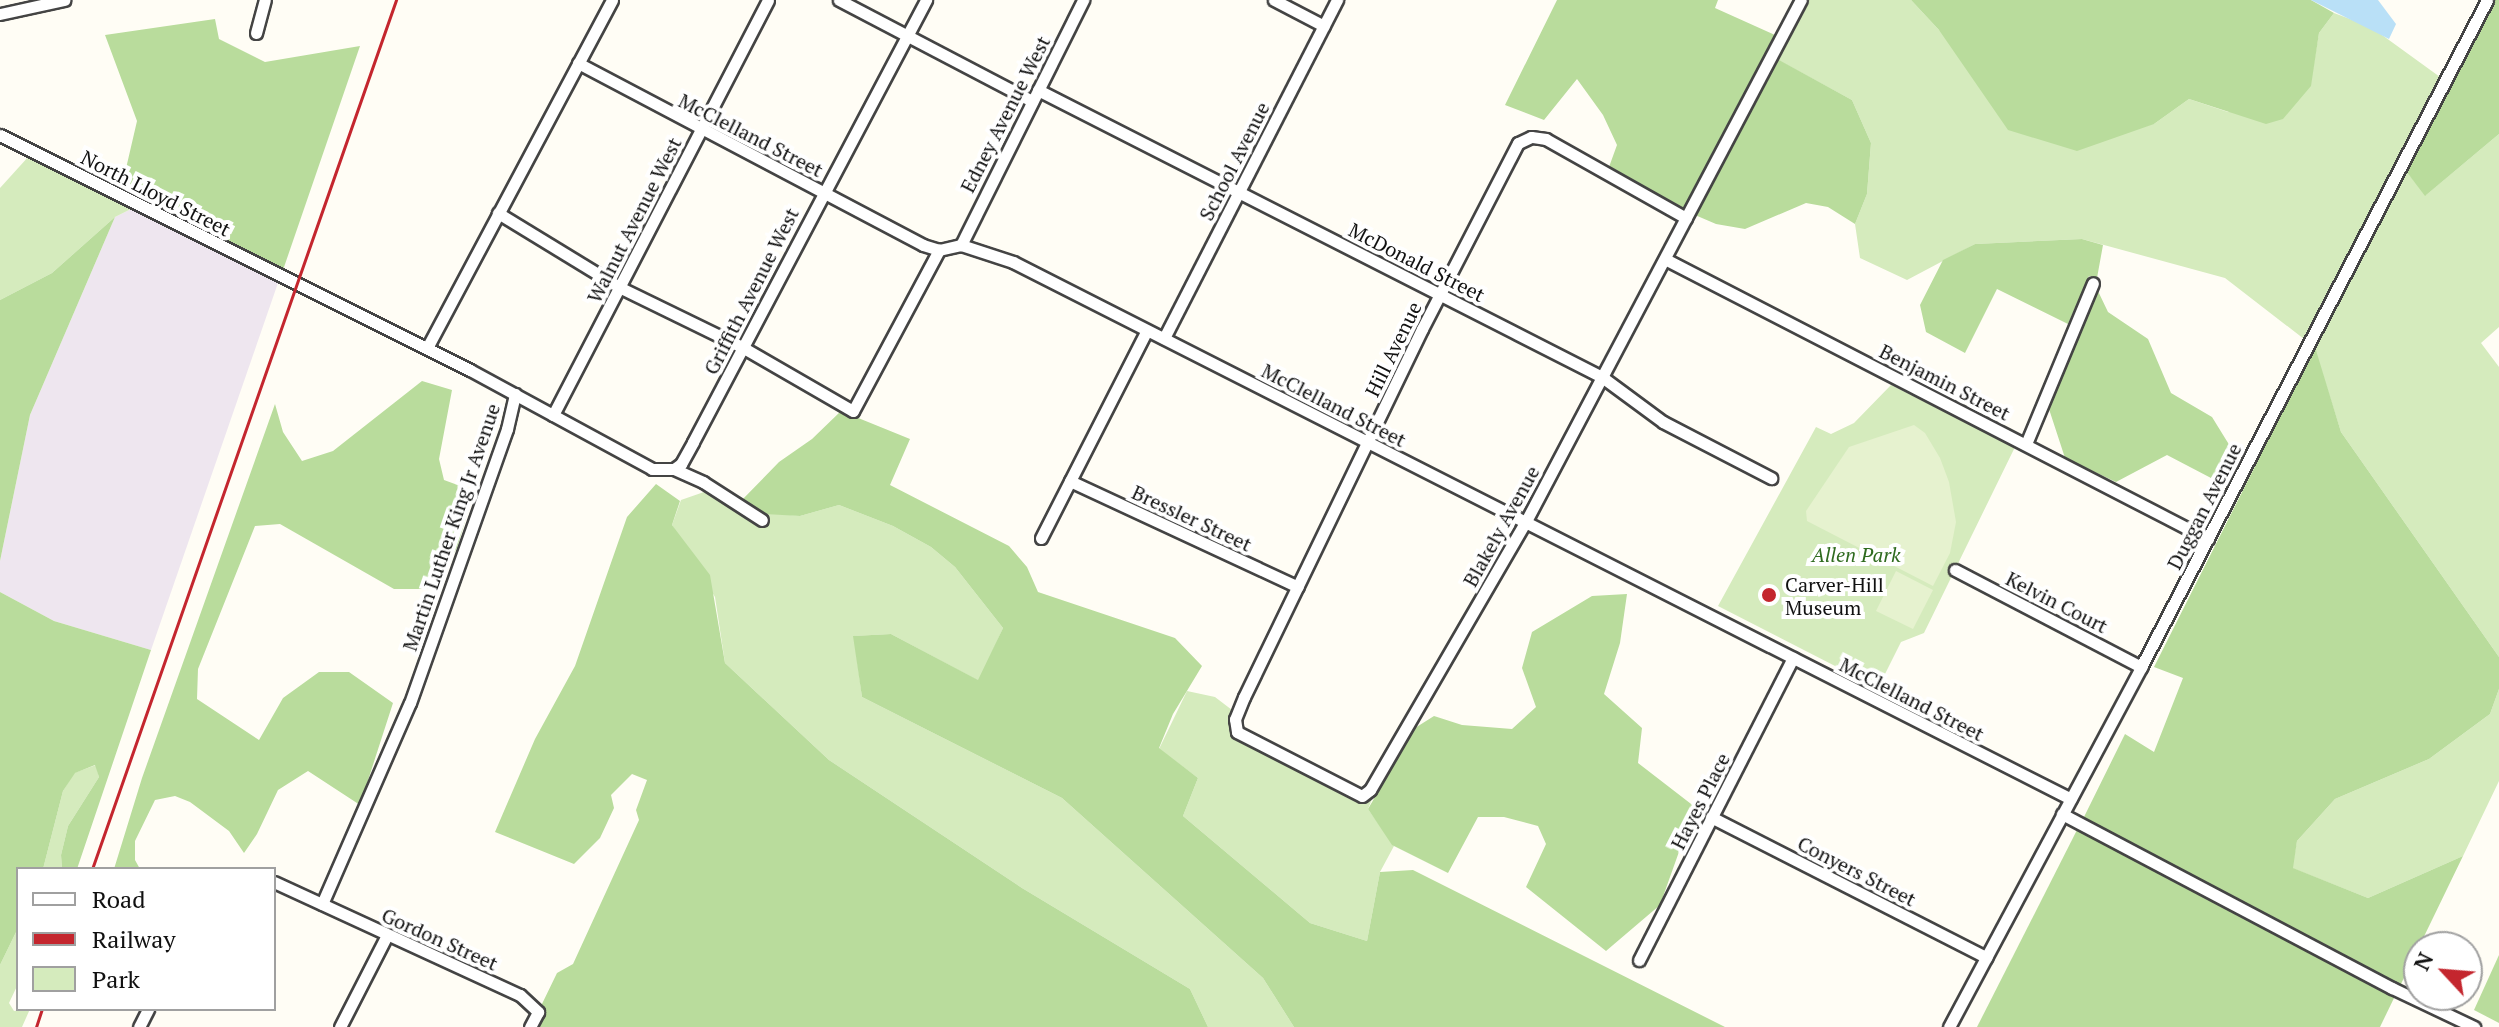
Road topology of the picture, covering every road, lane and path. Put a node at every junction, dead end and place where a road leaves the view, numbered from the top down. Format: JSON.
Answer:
{"nodes":[{"id":1,"x":64,"y":0,"type":"edge"},
{"id":2,"x":265,"y":0,"type":"edge"},
{"id":3,"x":612,"y":0,"type":"edge"},
{"id":4,"x":768,"y":0,"type":"edge"},
{"id":5,"x":839,"y":0,"type":"edge"},
{"id":6,"x":926,"y":0,"type":"edge"},
{"id":7,"x":1083,"y":0,"type":"edge"},
{"id":8,"x":1274,"y":0,"type":"edge"},
{"id":9,"x":1337,"y":0,"type":"edge"},
{"id":10,"x":1801,"y":0,"type":"edge"},
{"id":11,"x":2487,"y":0,"type":"edge"},
{"id":12,"x":0,"y":14,"type":"edge"},
{"id":13,"x":1324,"y":26,"type":"junction"},
{"id":14,"x":256,"y":33,"type":"dead end"},
{"id":15,"x":907,"y":36,"type":"junction"},
{"id":16,"x":578,"y":63,"type":"junction"},
{"id":17,"x":1035,"y":96,"type":"junction"},
{"id":18,"x":701,"y":129,"type":"junction"},
{"id":19,"x":0,"y":135,"type":"edge"},
{"id":20,"x":1240,"y":191,"type":"junction"},
{"id":21,"x":822,"y":192,"type":"junction"},
{"id":22,"x":498,"y":213,"type":"junction"},
{"id":23,"x":1686,"y":218,"type":"junction"},
{"id":24,"x":961,"y":245,"type":"junction"},
{"id":25,"x":939,"y":250,"type":"junction"},
{"id":26,"x":1665,"y":259,"type":"junction"},
{"id":27,"x":2093,"y":283,"type":"dead end"},
{"id":28,"x":619,"y":287,"type":"junction"},
{"id":29,"x":1440,"y":294,"type":"junction"},
{"id":30,"x":1147,"y":330,"type":"junction"},
{"id":31,"x":1164,"y":338,"type":"junction"},
{"id":32,"x":742,"y":347,"type":"junction"},
{"id":33,"x":427,"y":348,"type":"junction"},
{"id":34,"x":1602,"y":377,"type":"junction"},
{"id":35,"x":515,"y":394,"type":"junction"},
{"id":36,"x":553,"y":415,"type":"junction"},
{"id":37,"x":1367,"y":443,"type":"junction"},
{"id":38,"x":2026,"y":444,"type":"junction"},
{"id":39,"x":674,"y":469,"type":"junction"},
{"id":40,"x":1771,"y":478,"type":"dead end"},
{"id":41,"x":1070,"y":481,"type":"junction"},
{"id":42,"x":762,"y":520,"type":"dead end"},
{"id":43,"x":1525,"y":523,"type":"junction"},
{"id":44,"x":1041,"y":538,"type":"dead end"},
{"id":45,"x":2208,"y":539,"type":"junction"},
{"id":46,"x":1955,"y":570,"type":"dead end"},
{"id":47,"x":1298,"y":587,"type":"junction"},
{"id":48,"x":1793,"y":658,"type":"junction"},
{"id":49,"x":2141,"y":667,"type":"junction"},
{"id":50,"x":2071,"y":799,"type":"junction"},
{"id":51,"x":2062,"y":814,"type":"junction"},
{"id":52,"x":1711,"y":817,"type":"junction"},
{"id":53,"x":276,"y":883,"type":"edge"},
{"id":54,"x":322,"y":904,"type":"junction"},
{"id":55,"x":387,"y":935,"type":"junction"},
{"id":56,"x":1986,"y":957,"type":"junction"},
{"id":57,"x":1639,"y":960,"type":"dead end"},
{"id":58,"x":340,"y":1027,"type":"edge"},
{"id":59,"x":530,"y":1027,"type":"edge"},
{"id":60,"x":1949,"y":1027,"type":"edge"},
{"id":61,"x":2474,"y":1027,"type":"edge"}],
"edges":[{"from":1,"to":12,"type":"street"},
{"from":2,"to":14,"type":"street"},
{"from":3,"to":16,"type":"street"},
{"from":4,"to":18,"type":"street","name":"Walnut Avenue West"},
{"from":5,"to":15,"type":"street","name":"McDonald Street"},
{"from":6,"to":15,"type":"street","name":"Griffith Avenue West"},
{"from":7,"to":17,"type":"street","name":"Edney Avenue West"},
{"from":8,"to":13,"type":"street"},
{"from":9,"to":13,"type":"street","name":"School Avenue"},
{"from":10,"to":23,"type":"street","name":"Blakely Avenue"},
{"from":11,"to":45,"type":"street","name":"Duggan Avenue"},
{"from":13,"to":20,"type":"street","name":"School Avenue"},
{"from":15,"to":17,"type":"street","name":"McDonald Street"},
{"from":15,"to":21,"type":"street","name":"Griffith Avenue West"},
{"from":16,"to":18,"type":"street","name":"McClelland Street"},
{"from":16,"to":22,"type":"street"},
{"from":17,"to":20,"type":"street","name":"McDonald Street"},
{"from":17,"to":24,"type":"street","name":"Edney Avenue West"},
{"from":18,"to":21,"type":"street","name":"McClelland Street"},
{"from":18,"to":28,"type":"street","name":"Walnut Avenue West"},
{"from":19,"to":33,"type":"street","name":"North Lloyd Street"},
{"from":20,"to":29,"type":"street","name":"McDonald Street"},
{"from":20,"to":31,"type":"street","name":"School Avenue"},
{"from":21,"to":25,"type":"street","name":"McClelland Street"},
{"from":21,"to":32,"type":"street","name":"Griffith Avenue West"},
{"from":22,"to":28,"type":"street"},
{"from":22,"to":33,"type":"street"},
{"from":23,"to":26,"type":"street","name":"Blakely Avenue"},
{"from":23,"to":29,"type":"street","name":"Hill Avenue"},
{"from":24,"to":25,"type":"street"},
{"from":24,"to":30,"type":"street","name":"McClelland Street"},
{"from":25,"to":32,"type":"street"},
{"from":26,"to":34,"type":"street","name":"Blakely Avenue"},
{"from":26,"to":38,"type":"street","name":"Benjamin Street"},
{"from":27,"to":38,"type":"street"},
{"from":28,"to":32,"type":"street"},
{"from":28,"to":36,"type":"street","name":"Walnut Avenue West"},
{"from":29,"to":34,"type":"street","name":"McDonald Street"},
{"from":29,"to":37,"type":"street","name":"Hill Avenue"},
{"from":30,"to":31,"type":"street","name":"McClelland Street"},
{"from":30,"to":41,"type":"street"},
{"from":31,"to":37,"type":"street","name":"McClelland Street"},
{"from":32,"to":39,"type":"street","name":"Griffith Avenue West"},
{"from":33,"to":35,"type":"street","name":"Martin Luther King Jr Avenue"},
{"from":34,"to":40,"type":"street","name":"McDonald Street"},
{"from":34,"to":43,"type":"street","name":"Blakely Avenue"},
{"from":35,"to":36,"type":"street"},
{"from":35,"to":54,"type":"street","name":"Martin Luther King Jr Avenue"},
{"from":36,"to":39,"type":"street"},
{"from":37,"to":43,"type":"street","name":"McClelland Street"},
{"from":37,"to":47,"type":"street","name":"Hill Avenue"},
{"from":38,"to":45,"type":"street","name":"Benjamin Street"},
{"from":39,"to":42,"type":"street"},
{"from":41,"to":44,"type":"street"},
{"from":41,"to":47,"type":"street","name":"Bressler Street"},
{"from":43,"to":47,"type":"street","name":"Blakely Avenue"},
{"from":43,"to":48,"type":"street","name":"McClelland Street"},
{"from":45,"to":49,"type":"street","name":"Duggan Avenue"},
{"from":46,"to":49,"type":"street","name":"Kelvin Court"},
{"from":48,"to":50,"type":"street","name":"McClelland Street"},
{"from":48,"to":52,"type":"street","name":"Hayes Place"},
{"from":49,"to":50,"type":"street","name":"Duggan Avenue"},
{"from":50,"to":51,"type":"street","name":"Duggan Avenue"},
{"from":51,"to":56,"type":"street","name":"Duggan Avenue"},
{"from":51,"to":61,"type":"street"},
{"from":52,"to":56,"type":"street","name":"Conyers Street"},
{"from":52,"to":57,"type":"street","name":"Hayes Place"},
{"from":53,"to":54,"type":"street","name":"Gordon Street"},
{"from":54,"to":55,"type":"street","name":"Gordon Street"},
{"from":55,"to":58,"type":"street"},
{"from":55,"to":59,"type":"street","name":"Gordon Street"},
{"from":56,"to":60,"type":"street","name":"Duggan Avenue"}]}
